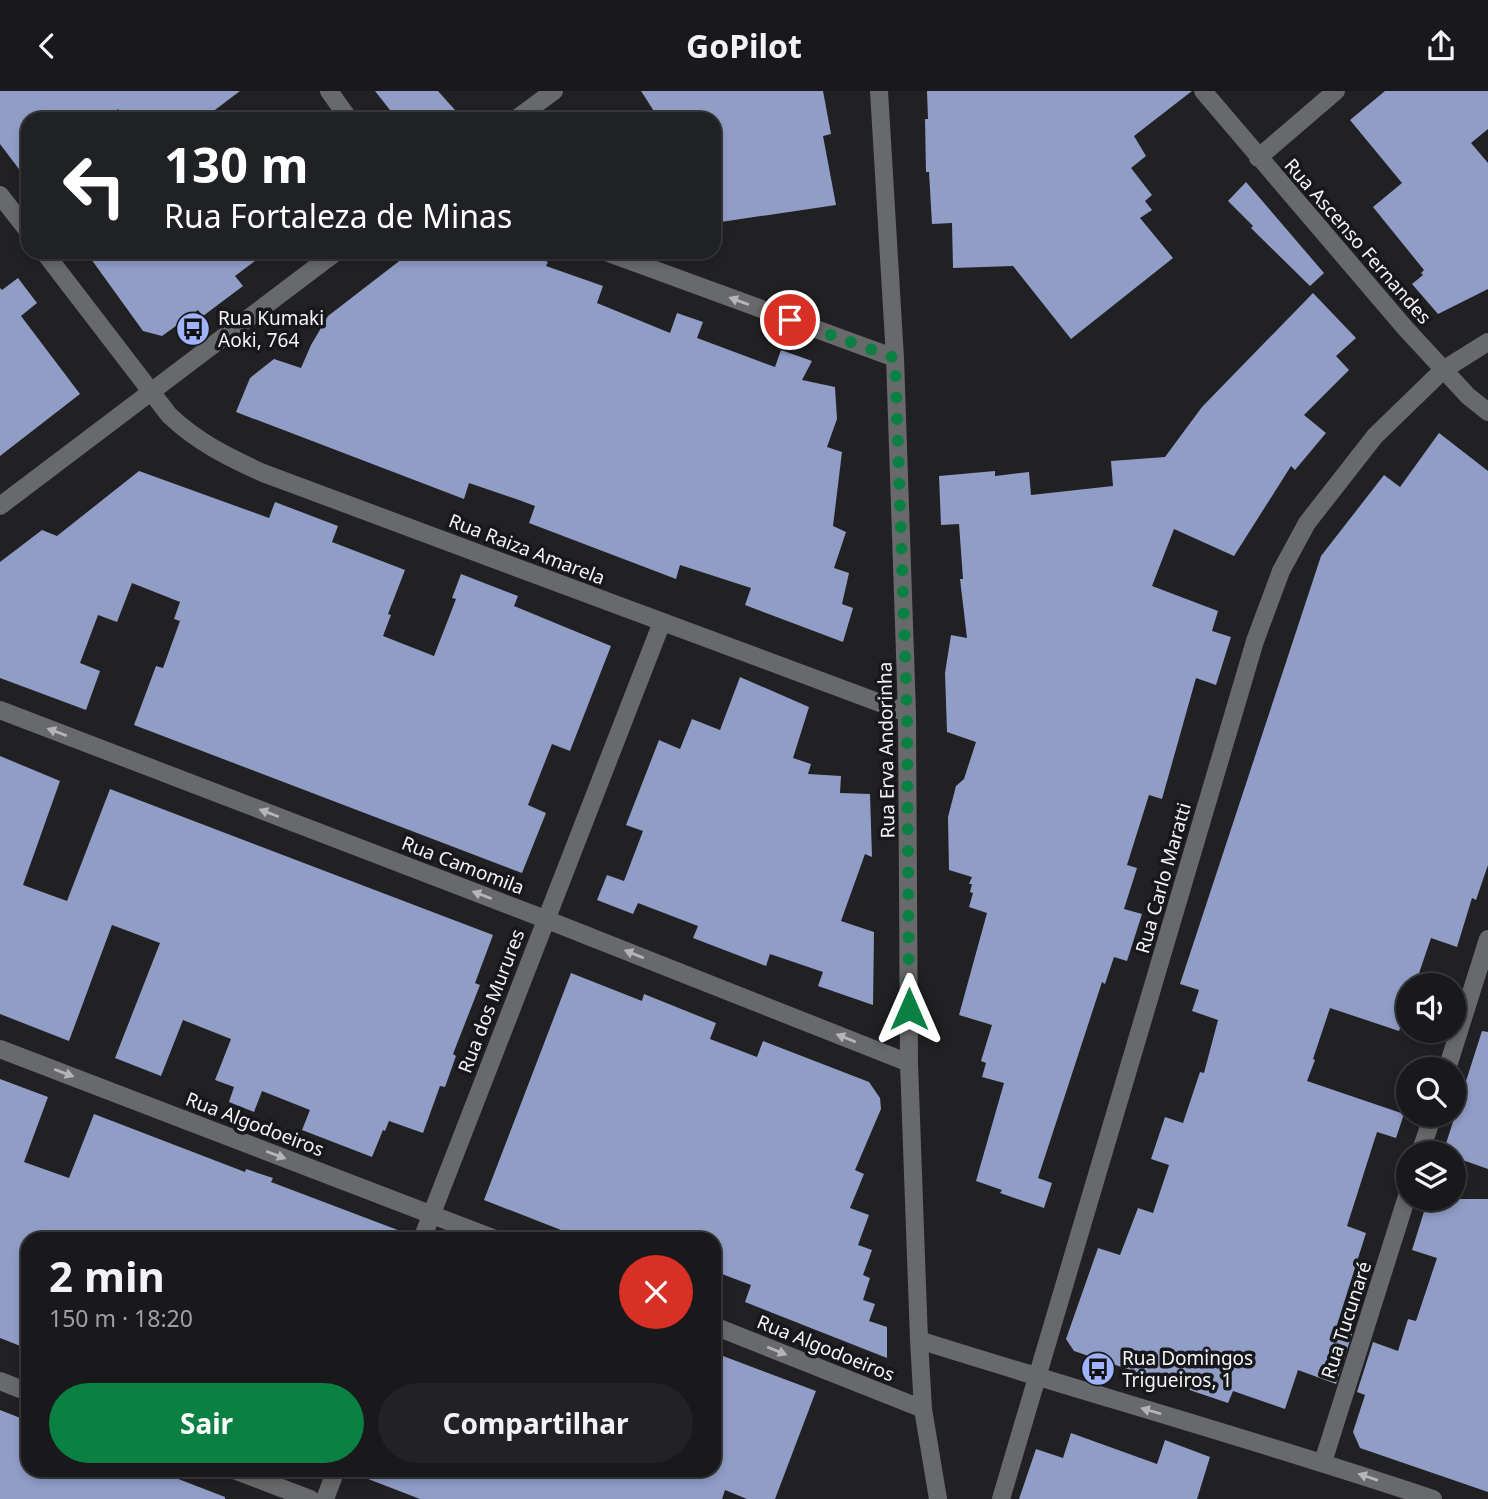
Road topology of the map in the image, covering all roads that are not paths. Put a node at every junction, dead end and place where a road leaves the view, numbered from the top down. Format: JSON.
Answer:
{"nodes":[{"id":1,"x":328,"y":91,"type":"edge"},
{"id":2,"x":554,"y":91,"type":"edge"},
{"id":3,"x":879,"y":91,"type":"edge"},
{"id":4,"x":1203,"y":91,"type":"edge"},
{"id":5,"x":1336,"y":91,"type":"edge"},
{"id":6,"x":344,"y":112,"type":"edge"},
{"id":7,"x":526,"y":112,"type":"edge"},
{"id":8,"x":1258,"y":157,"type":"junction"},
{"id":9,"x":0,"y":195,"type":"edge"},
{"id":10,"x":21,"y":222,"type":"edge"},
{"id":11,"x":49,"y":259,"type":"edge"},
{"id":12,"x":327,"y":259,"type":"edge"},
{"id":13,"x":625,"y":259,"type":"edge"},
{"id":14,"x":1488,"y":342,"type":"edge"},
{"id":15,"x":895,"y":358,"type":"junction"},
{"id":16,"x":1443,"y":370,"type":"junction"},
{"id":17,"x":151,"y":392,"type":"junction"},
{"id":18,"x":1488,"y":412,"type":"edge"},
{"id":19,"x":0,"y":506,"type":"edge"},
{"id":20,"x":662,"y":622,"type":"junction"},
{"id":21,"x":0,"y":710,"type":"edge"},
{"id":22,"x":907,"y":713,"type":"junction"},
{"id":23,"x":545,"y":919,"type":"junction"},
{"id":24,"x":1488,"y":939,"type":"edge"},
{"id":25,"x":0,"y":1049,"type":"edge"},
{"id":26,"x":1451,"y":1057,"type":"edge"},
{"id":27,"x":909,"y":1063,"type":"junction"},
{"id":28,"x":1402,"y":1211,"type":"edge"},
{"id":29,"x":432,"y":1214,"type":"junction"},
{"id":30,"x":425,"y":1232,"type":"edge"},
{"id":31,"x":477,"y":1232,"type":"edge"},
{"id":32,"x":721,"y":1329,"type":"edge"},
{"id":33,"x":919,"y":1340,"type":"junction"},
{"id":34,"x":1037,"y":1378,"type":"junction"},
{"id":35,"x":0,"y":1381,"type":"edge"},
{"id":36,"x":21,"y":1389,"type":"edge"},
{"id":37,"x":923,"y":1409,"type":"junction"},
{"id":38,"x":1323,"y":1462,"type":"junction"},
{"id":39,"x":252,"y":1477,"type":"edge"},
{"id":40,"x":333,"y":1477,"type":"edge"},
{"id":41,"x":310,"y":1499,"type":"edge"},
{"id":42,"x":325,"y":1499,"type":"edge"},
{"id":43,"x":937,"y":1499,"type":"edge"},
{"id":44,"x":1002,"y":1499,"type":"edge"},
{"id":45,"x":1433,"y":1499,"type":"edge"}],
"edges":[{"from":1,"to":6,"type":"street"},
{"from":2,"to":7,"type":"street"},
{"from":3,"to":15,"type":"street","name":"Rua Erva Andorinha"},
{"from":4,"to":8,"type":"street","name":"Rua Ascenso Fernandes"},
{"from":5,"to":8,"type":"street"},
{"from":8,"to":16,"type":"street","name":"Rua Ascenso Fernandes"},
{"from":9,"to":10,"type":"street"},
{"from":11,"to":17,"type":"street","name":"Rua Raiza Amarela"},
{"from":12,"to":17,"type":"street"},
{"from":15,"to":13,"type":"street","one_way":true},
{"from":14,"to":16,"type":"street","name":"Rua Carlo Maratti"},
{"from":15,"to":22,"type":"street","name":"Rua Erva Andorinha"},
{"from":16,"to":18,"type":"street","name":"Rua Ascenso Fernandes"},
{"from":16,"to":34,"type":"street","name":"Rua Carlo Maratti"},
{"from":17,"to":19,"type":"street"},
{"from":17,"to":20,"type":"street","name":"Rua Raiza Amarela"},
{"from":20,"to":22,"type":"street","name":"Rua Raiza Amarela"},
{"from":20,"to":23,"type":"street","name":"Rua dos Murures"},
{"from":23,"to":21,"type":"street","name":"Rua Camomila","one_way":true},
{"from":22,"to":27,"type":"street","name":"Rua Erva Andorinha"},
{"from":27,"to":23,"type":"street","name":"Rua Camomila","one_way":true},
{"from":23,"to":29,"type":"street","name":"Rua dos Murures"},
{"from":24,"to":26,"type":"street"},
{"from":25,"to":29,"type":"street","name":"Rua Algodoeiros","one_way":true},
{"from":27,"to":33,"type":"street","name":"Rua Erva Andorinha"},
{"from":28,"to":38,"type":"street","name":"Rua Tucunaré"},
{"from":29,"to":30,"type":"street","name":"Rua dos Murures"},
{"from":29,"to":31,"type":"street","name":"Rua Algodoeiros"},
{"from":32,"to":37,"type":"street","name":"Rua Algodoeiros","one_way":true},
{"from":33,"to":34,"type":"street"},
{"from":33,"to":37,"type":"street","name":"Rua Erva Andorinha"},
{"from":38,"to":34,"type":"street","one_way":true},
{"from":34,"to":44,"type":"street","name":"Rua Carlo Maratti"},
{"from":35,"to":36,"type":"street"},
{"from":37,"to":43,"type":"street","name":"Rua Erva Andorinha"},
{"from":45,"to":38,"type":"street","one_way":true},
{"from":39,"to":41,"type":"street"},
{"from":40,"to":42,"type":"street"}]}
